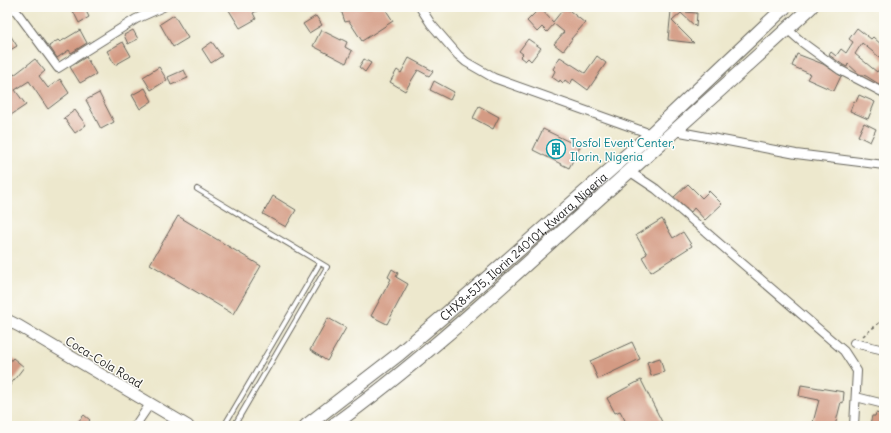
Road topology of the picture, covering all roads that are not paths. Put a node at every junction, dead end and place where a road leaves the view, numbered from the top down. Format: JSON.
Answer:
{"nodes":[{"id":1,"x":13,"y":7,"type":"edge"},
{"id":2,"x":163,"y":7,"type":"edge"},
{"id":3,"x":420,"y":7,"type":"edge"},
{"id":4,"x":785,"y":7,"type":"edge"},
{"id":5,"x":811,"y":7,"type":"edge"},
{"id":6,"x":787,"y":29,"type":"junction"},
{"id":7,"x":884,"y":93,"type":"edge"},
{"id":8,"x":675,"y":131,"type":"junction"},
{"id":9,"x":651,"y":134,"type":"junction"},
{"id":10,"x":884,"y":165,"type":"edge"},
{"id":11,"x":629,"y":171,"type":"junction"},
{"id":12,"x":197,"y":189,"type":"dead end"},
{"id":13,"x":320,"y":263,"type":"junction"},
{"id":14,"x":7,"y":320,"type":"edge"},
{"id":15,"x":854,"y":343,"type":"road end"},
{"id":16,"x":884,"y":350,"type":"edge"},
{"id":17,"x":856,"y":397,"type":"junction"},
{"id":18,"x":150,"y":404,"type":"junction"},
{"id":19,"x":884,"y":404,"type":"edge"},
{"id":20,"x":336,"y":425,"type":"edge"},
{"id":21,"x":135,"y":426,"type":"edge"},
{"id":22,"x":188,"y":426,"type":"edge"},
{"id":23,"x":224,"y":426,"type":"edge"},
{"id":24,"x":234,"y":426,"type":"edge"},
{"id":25,"x":306,"y":426,"type":"edge"},
{"id":26,"x":854,"y":426,"type":"edge"}],
"edges":[{"from":1,"to":2,"type":"street"},
{"from":3,"to":9,"type":"street"},
{"from":4,"to":9,"type":"main road","name":"CHX8+5J5, Ilorin 240101, Kwara, Nigeria"},
{"from":5,"to":6,"type":"main road","name":"CHX8+5J5, Ilorin 240101, Kwara, Nigeria"},
{"from":6,"to":7,"type":"street"},
{"from":6,"to":8,"type":"main road","name":"CHX8+5J5, Ilorin 240101, Kwara, Nigeria"},
{"from":8,"to":10,"type":"street"},
{"from":8,"to":11,"type":"main road","name":"CHX8+5J5, Ilorin 240101, Kwara, Nigeria"},
{"from":9,"to":25,"type":"main road","name":"CHX8+5J5, Ilorin 240101, Kwara, Nigeria"},
{"from":11,"to":17,"type":"street"},
{"from":11,"to":20,"type":"main road","name":"CHX8+5J5, Ilorin 240101, Kwara, Nigeria"},
{"from":12,"to":13,"type":"lane"},
{"from":13,"to":23,"type":"lane"},
{"from":13,"to":24,"type":"lane"},
{"from":14,"to":18,"type":"street","name":"Coca-Cola Road"},
{"from":15,"to":16,"type":"street"},
{"from":17,"to":19,"type":"street"},
{"from":17,"to":26,"type":"street"},
{"from":18,"to":21,"type":"street"},
{"from":18,"to":22,"type":"street","name":"Coca-Cola Road"}]}
